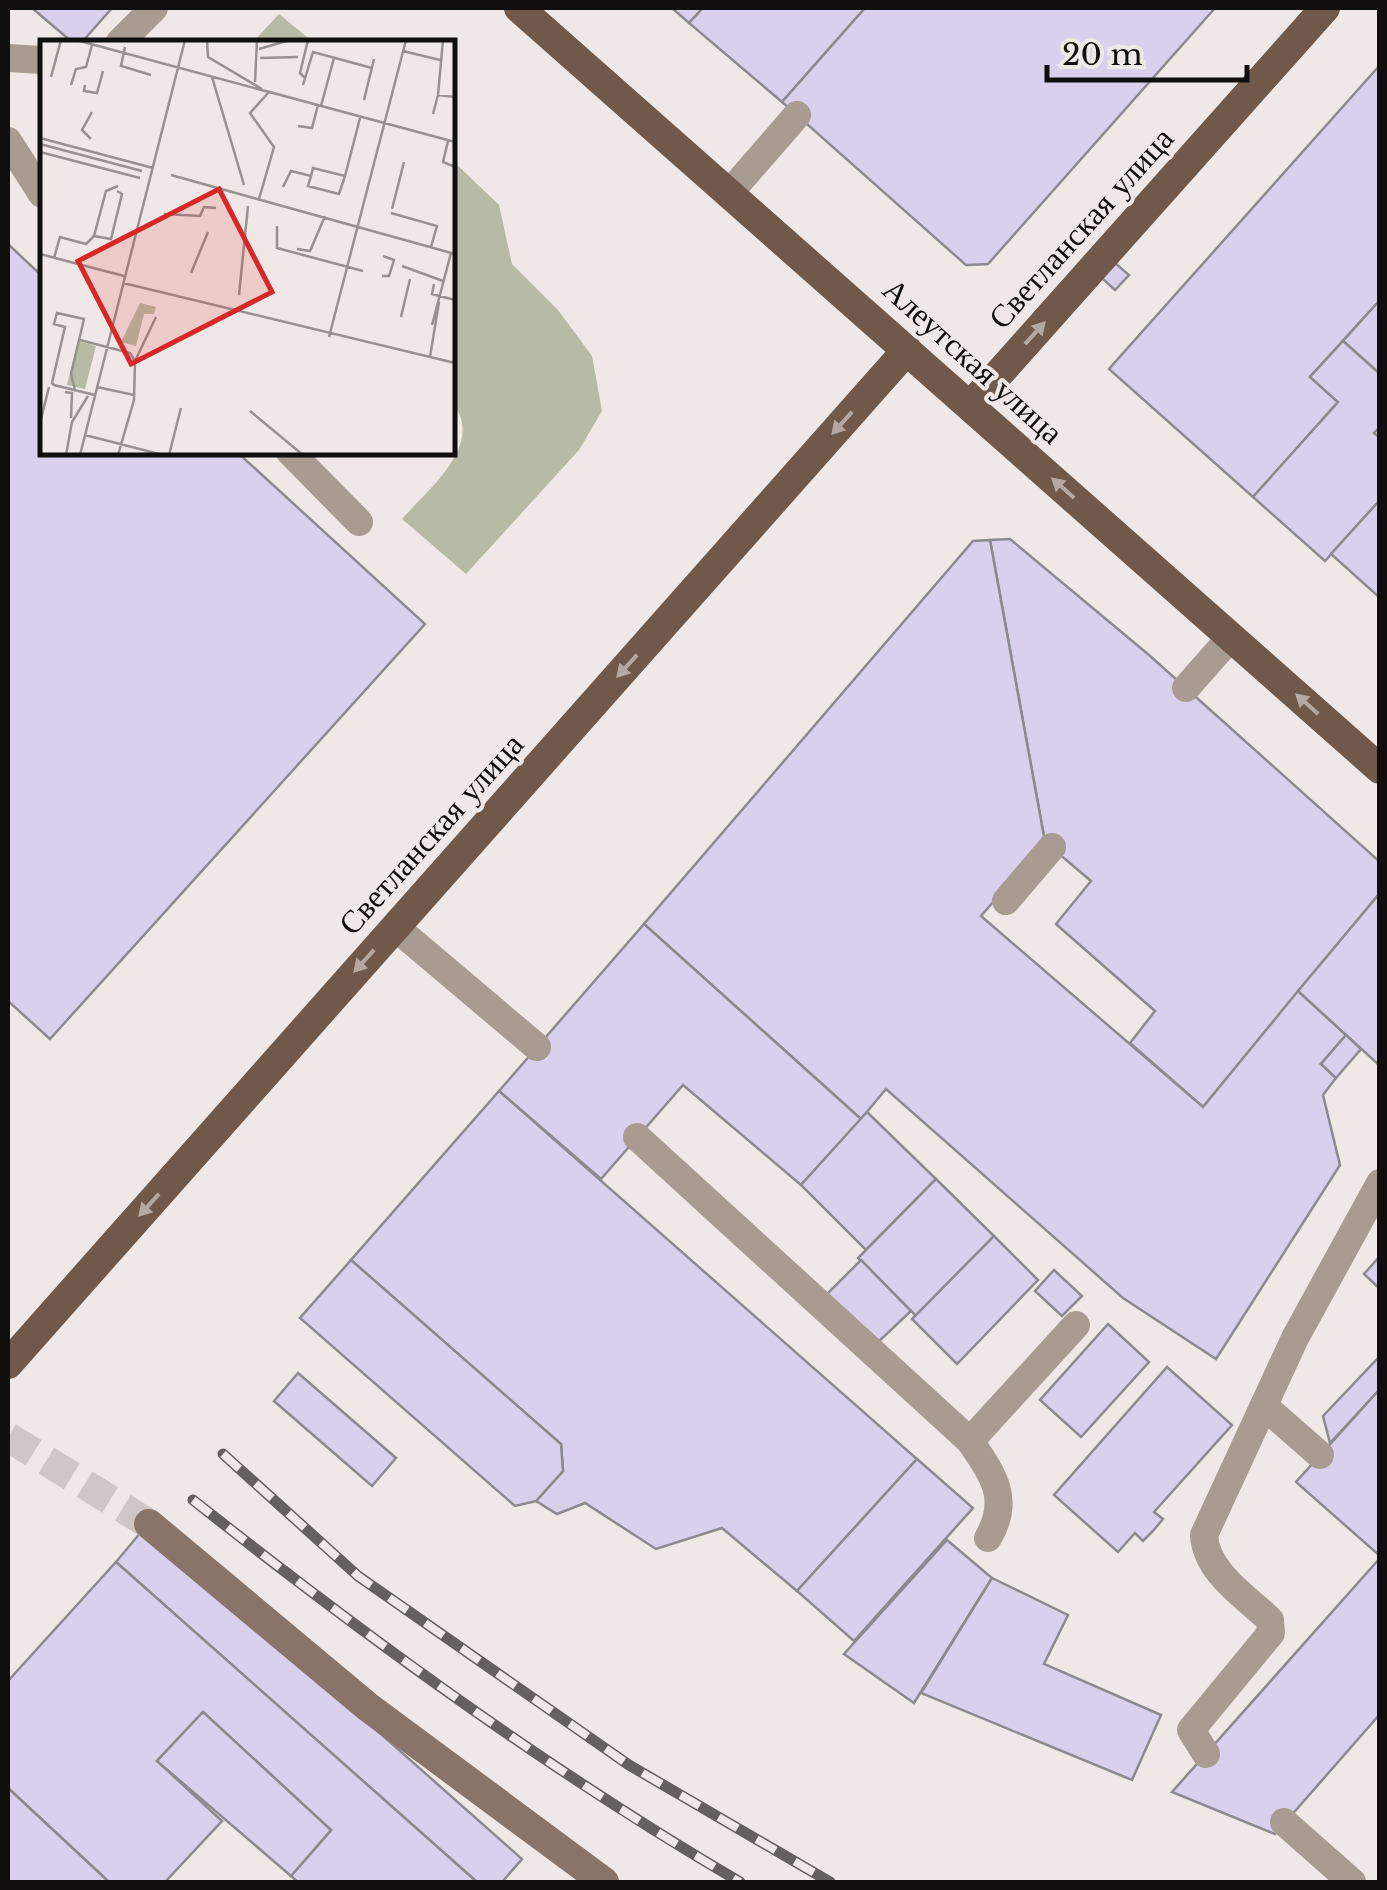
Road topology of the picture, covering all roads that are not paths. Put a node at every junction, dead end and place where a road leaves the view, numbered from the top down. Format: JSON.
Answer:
{"nodes":[{"id":1,"x":154,"y":8,"type":"edge"},
{"id":2,"x":518,"y":8,"type":"edge"},
{"id":3,"x":1324,"y":8,"type":"edge"},
{"id":4,"x":122,"y":40,"type":"edge"},
{"id":5,"x":8,"y":58,"type":"edge"},
{"id":6,"x":40,"y":60,"type":"edge"},
{"id":7,"x":797,"y":115,"type":"dead end"},
{"id":8,"x":8,"y":141,"type":"edge"},
{"id":9,"x":40,"y":191,"type":"edge"},
{"id":10,"x":731,"y":192,"type":"junction"},
{"id":11,"x":907,"y":350,"type":"junction"},
{"id":12,"x":970,"y":406,"type":"junction"},
{"id":13,"x":293,"y":455,"type":"edge"},
{"id":14,"x":359,"y":522,"type":"dead end"},
{"id":15,"x":1231,"y":637,"type":"junction"},
{"id":16,"x":1186,"y":688,"type":"dead end"},
{"id":17,"x":1380,"y":769,"type":"edge"},
{"id":18,"x":1052,"y":847,"type":"dead end"},
{"id":19,"x":1006,"y":901,"type":"dead end"},
{"id":20,"x":395,"y":927,"type":"junction"},
{"id":21,"x":537,"y":1047,"type":"dead end"},
{"id":22,"x":637,"y":1137,"type":"dead end"},
{"id":23,"x":1380,"y":1184,"type":"edge"},
{"id":24,"x":1076,"y":1325,"type":"dead end"},
{"id":25,"x":8,"y":1364,"type":"edge"},
{"id":26,"x":1264,"y":1406,"type":"junction"},
{"id":27,"x":970,"y":1441,"type":"junction"},
{"id":28,"x":1320,"y":1455,"type":"dead end"},
{"id":29,"x":149,"y":1524,"type":"tunnel mouth"},
{"id":30,"x":988,"y":1538,"type":"dead end"},
{"id":31,"x":1206,"y":1754,"type":"dead end"},
{"id":32,"x":1284,"y":1822,"type":"dead end"},
{"id":33,"x":604,"y":1882,"type":"edge"},
{"id":34,"x":1352,"y":1882,"type":"edge"}],
"edges":[{"from":1,"to":4,"type":"lane"},
{"from":2,"to":10,"type":"main road","name":"Алеутская улица"},
{"from":12,"to":3,"type":"main road","name":"Светланская улица","one_way":true},
{"from":5,"to":6,"type":"lane"},
{"from":7,"to":10,"type":"lane"},
{"from":8,"to":9,"type":"lane"},
{"from":10,"to":11,"type":"main road","name":"Алеутская улица"},
{"from":11,"to":12,"type":"main road","name":"Алеутская улица"},
{"from":11,"to":20,"type":"main road","name":"Светланская улица","one_way":true},
{"from":15,"to":12,"type":"main road","name":"Алеутская улица","one_way":true},
{"from":13,"to":14,"type":"lane"},
{"from":15,"to":16,"type":"lane"},
{"from":17,"to":15,"type":"main road","name":"Алеутская улица","one_way":true},
{"from":18,"to":19,"type":"lane"},
{"from":20,"to":21,"type":"lane"},
{"from":20,"to":25,"type":"main road","name":"Светланская улица","one_way":true},
{"from":22,"to":27,"type":"lane"},
{"from":23,"to":26,"type":"lane"},
{"from":24,"to":27,"type":"lane"},
{"from":26,"to":28,"type":"lane"},
{"from":26,"to":31,"type":"lane"},
{"from":27,"to":30,"type":"lane"},
{"from":29,"to":33,"type":"main road"},
{"from":32,"to":34,"type":"lane"}]}
